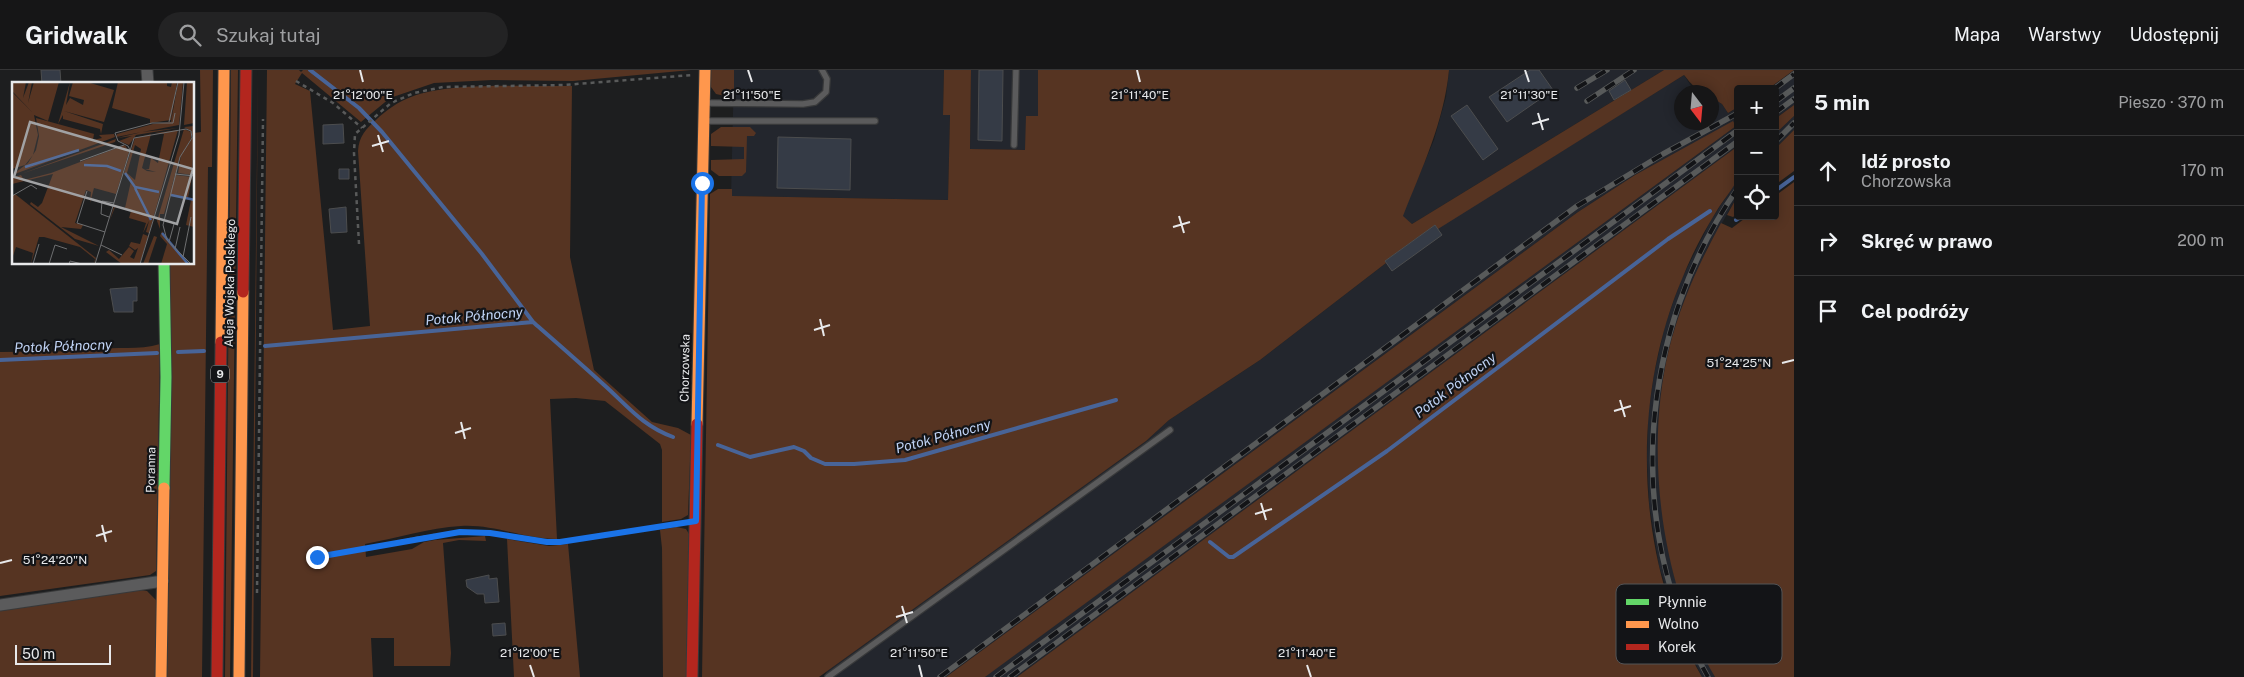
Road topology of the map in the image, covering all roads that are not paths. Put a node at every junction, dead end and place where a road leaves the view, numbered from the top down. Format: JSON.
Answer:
{"nodes":[{"id":1,"x":224,"y":70,"type":"edge"},
{"id":2,"x":246,"y":70,"type":"edge"},
{"id":3,"x":822,"y":70,"type":"edge"},
{"id":4,"x":1016,"y":70,"type":"edge"},
{"id":5,"x":705,"y":73,"type":"edge"},
{"id":6,"x":704,"y":102,"type":"junction"},
{"id":7,"x":704,"y":121,"type":"junction"},
{"id":8,"x":875,"y":121,"type":"dead end"},
{"id":9,"x":1014,"y":145,"type":"dead end"},
{"id":10,"x":164,"y":265,"type":"edge"},
{"id":11,"x":1170,"y":430,"type":"dead end"},
{"id":12,"x":163,"y":581,"type":"junction"},
{"id":13,"x":0,"y":605,"type":"edge"},
{"id":14,"x":693,"y":674,"type":"edge"},
{"id":15,"x":161,"y":677,"type":"edge"},
{"id":16,"x":217,"y":677,"type":"edge"},
{"id":17,"x":239,"y":677,"type":"edge"},
{"id":18,"x":828,"y":677,"type":"edge"}],
"edges":[{"from":1,"to":16,"type":"main road","name":"Aleja Wojska Polskiego","number":"9"},
{"from":2,"to":17,"type":"main road","name":"Aleja Wojska Polskiego","number":"9"},
{"from":3,"to":6,"type":"lane"},
{"from":4,"to":9,"type":"lane"},
{"from":5,"to":6,"type":"main road","name":"Chorzowska"},
{"from":6,"to":7,"type":"main road","name":"Chorzowska"},
{"from":7,"to":8,"type":"lane"},
{"from":7,"to":14,"type":"main road","name":"Chorzowska"},
{"from":10,"to":12,"type":"main road","name":"Poranna"},
{"from":11,"to":18,"type":"lane"},
{"from":12,"to":13,"type":"street"},
{"from":12,"to":15,"type":"main road","name":"Poranna"}]}
